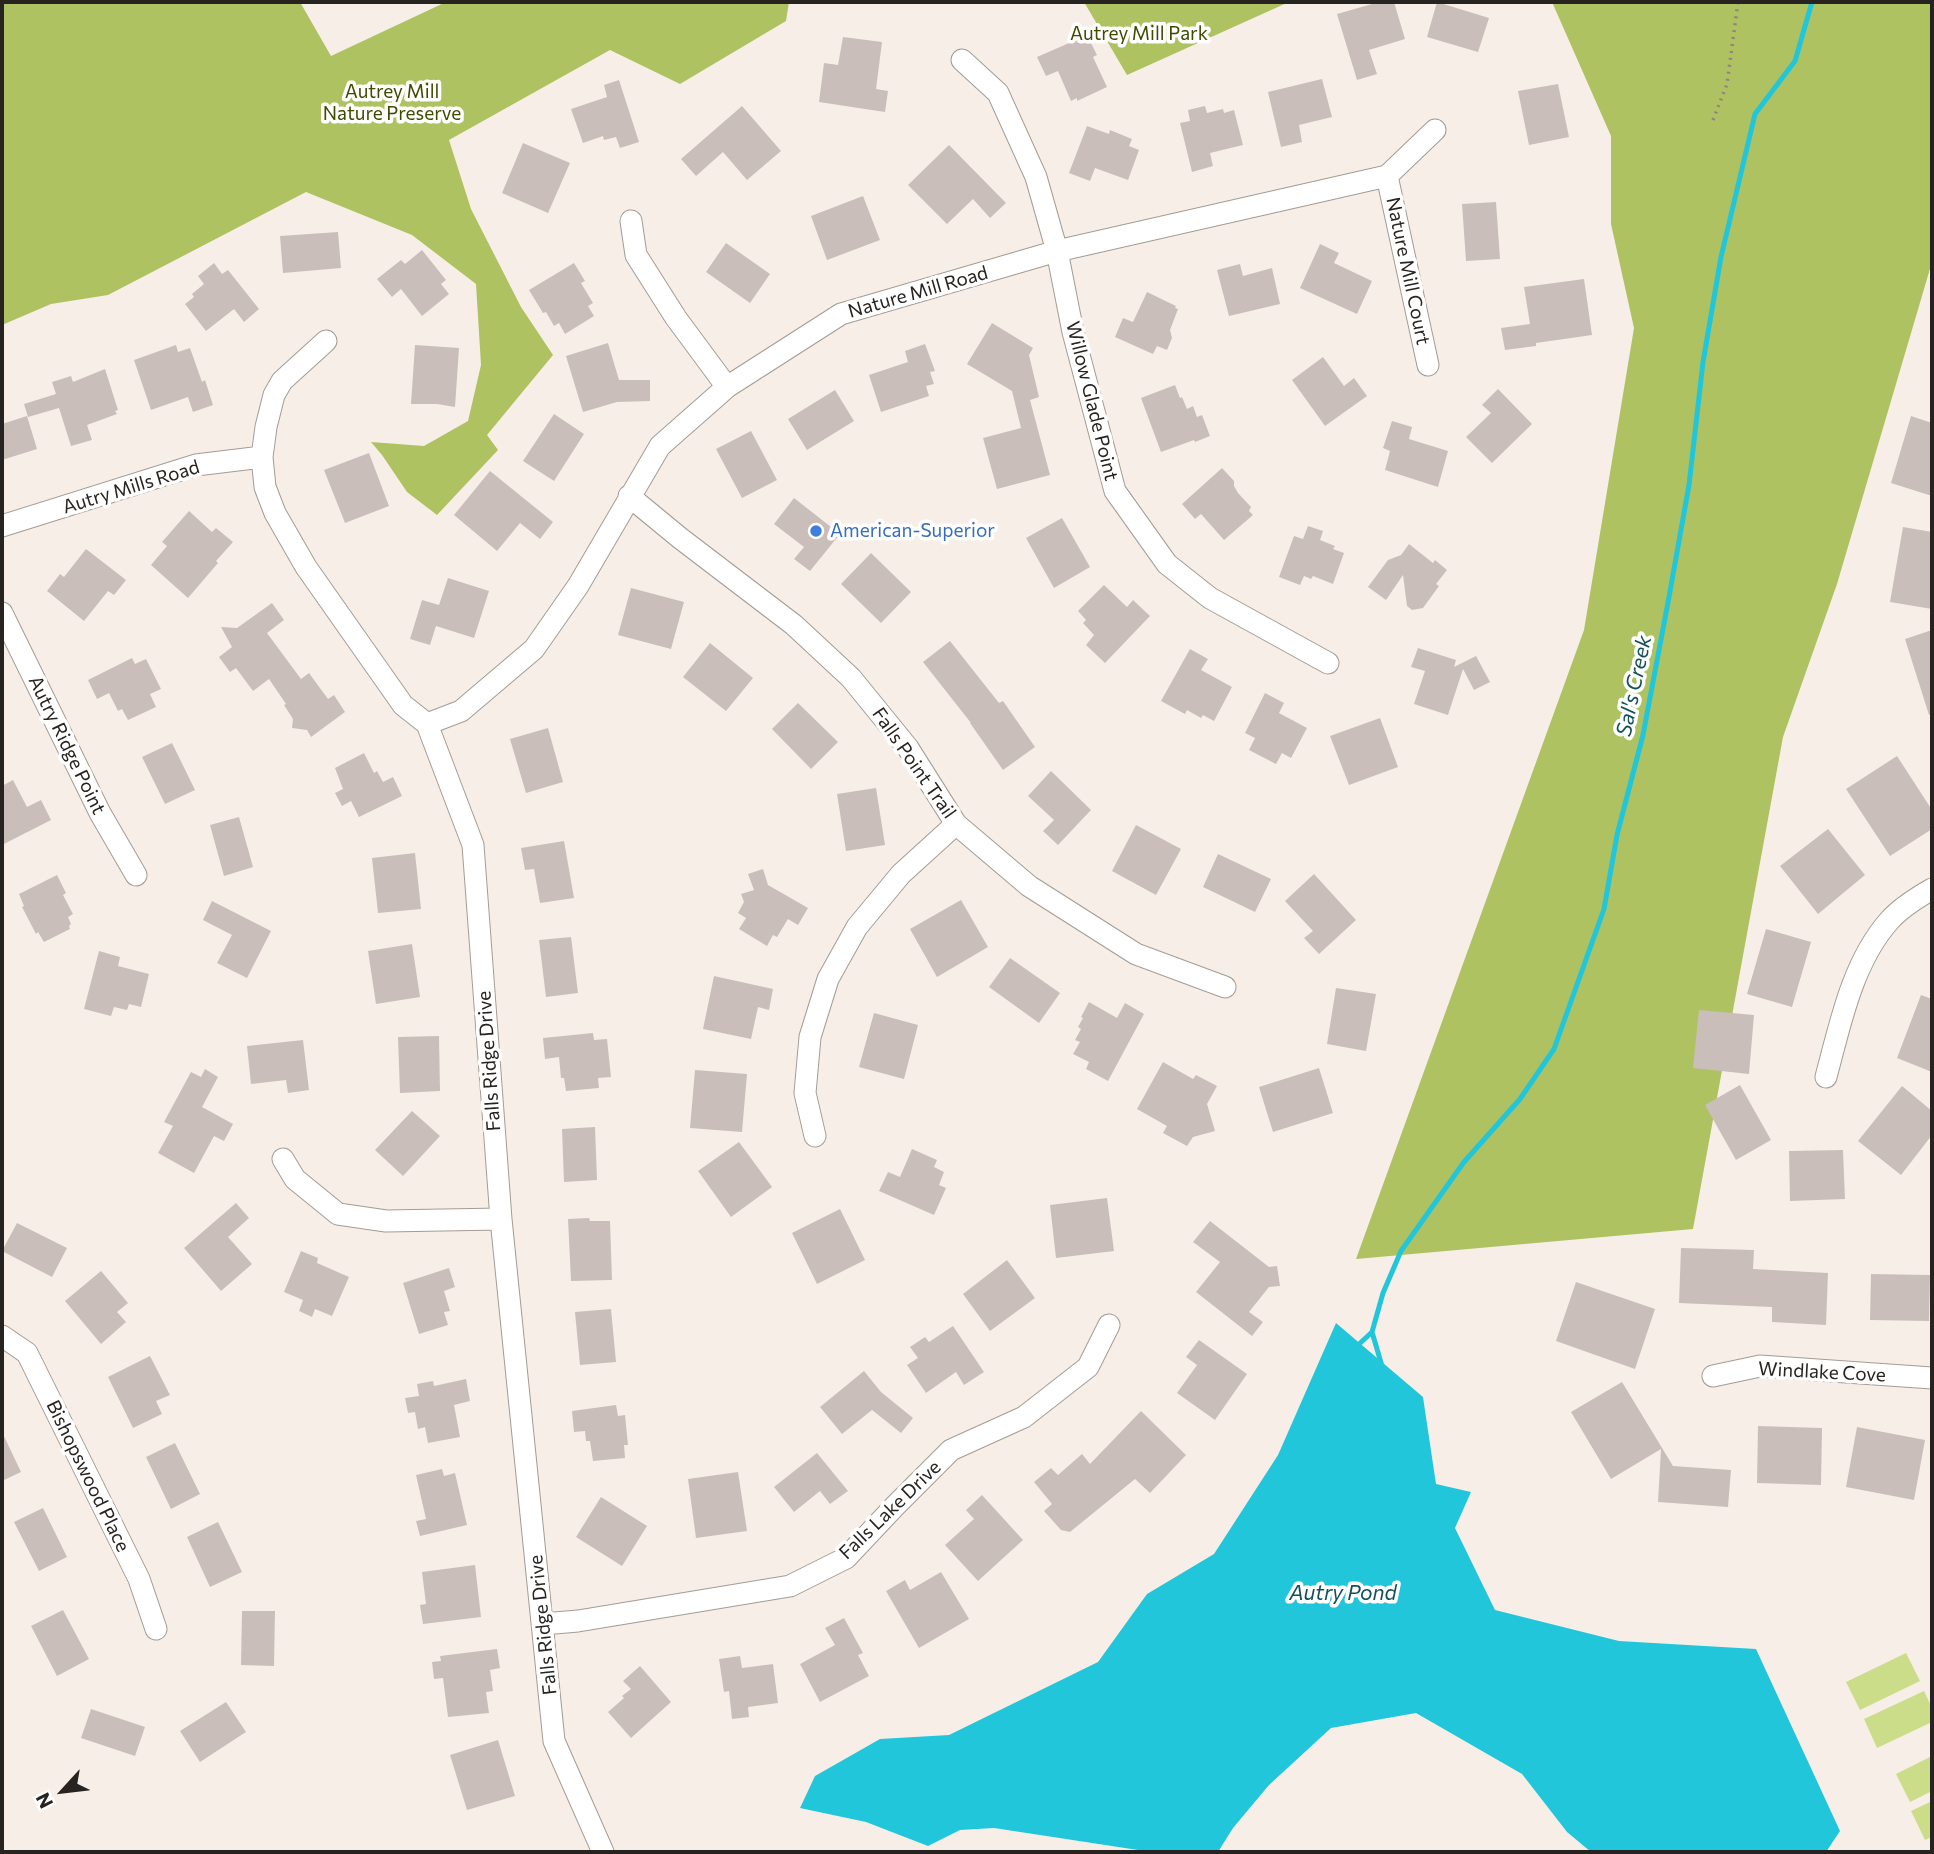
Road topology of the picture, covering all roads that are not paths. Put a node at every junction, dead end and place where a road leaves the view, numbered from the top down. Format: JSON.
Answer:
{"nodes":[{"id":1,"x":962,"y":60,"type":"dead end"},
{"id":2,"x":1435,"y":130,"type":"dead end"},
{"id":3,"x":1387,"y":176,"type":"junction"},
{"id":4,"x":631,"y":221,"type":"dead end"},
{"id":5,"x":1057,"y":251,"type":"junction"},
{"id":6,"x":326,"y":341,"type":"dead end"},
{"id":7,"x":1428,"y":365,"type":"dead end"},
{"id":8,"x":727,"y":387,"type":"junction"},
{"id":9,"x":262,"y":457,"type":"junction"},
{"id":10,"x":629,"y":496,"type":"junction"},
{"id":11,"x":2,"y":526,"type":"edge"},
{"id":12,"x":2,"y":612,"type":"edge"},
{"id":13,"x":1328,"y":663,"type":"dead end"},
{"id":14,"x":426,"y":724,"type":"junction"},
{"id":15,"x":956,"y":824,"type":"junction"},
{"id":16,"x":136,"y":875,"type":"dead end"},
{"id":17,"x":1932,"y":889,"type":"edge"},
{"id":18,"x":1225,"y":987,"type":"dead end"},
{"id":19,"x":1826,"y":1077,"type":"dead end"},
{"id":20,"x":815,"y":1136,"type":"dead end"},
{"id":21,"x":283,"y":1159,"type":"dead end"},
{"id":22,"x":501,"y":1219,"type":"junction"},
{"id":23,"x":1109,"y":1325,"type":"dead end"},
{"id":24,"x":2,"y":1336,"type":"edge"},
{"id":25,"x":1713,"y":1376,"type":"dead end"},
{"id":26,"x":1932,"y":1378,"type":"edge"},
{"id":27,"x":543,"y":1624,"type":"junction"},
{"id":28,"x":156,"y":1629,"type":"dead end"},
{"id":29,"x":603,"y":1852,"type":"edge"}],
"edges":[{"from":1,"to":5,"type":"street","name":"Willow Glade Point"},
{"from":2,"to":3,"type":"street","name":"Nature Mill Road"},
{"from":3,"to":5,"type":"street","name":"Nature Mill Road"},
{"from":3,"to":7,"type":"street","name":"Nature Mill Court"},
{"from":4,"to":8,"type":"street"},
{"from":5,"to":8,"type":"street","name":"Nature Mill Road"},
{"from":5,"to":13,"type":"street","name":"Willow Glade Point"},
{"from":6,"to":9,"type":"street","name":"Falls Ridge Drive"},
{"from":8,"to":10,"type":"street","name":"Nature Mill Road"},
{"from":9,"to":11,"type":"street","name":"Autry Mills Road"},
{"from":9,"to":14,"type":"street","name":"Falls Ridge Drive"},
{"from":10,"to":14,"type":"street","name":"Nature Mill Road"},
{"from":10,"to":15,"type":"street","name":"Falls Point Trail"},
{"from":12,"to":16,"type":"street","name":"Autry Ridge Point"},
{"from":14,"to":22,"type":"street","name":"Falls Ridge Drive"},
{"from":15,"to":18,"type":"street","name":"Falls Point Trail"},
{"from":15,"to":20,"type":"street"},
{"from":17,"to":19,"type":"street"},
{"from":21,"to":22,"type":"street"},
{"from":22,"to":27,"type":"street","name":"Falls Ridge Drive"},
{"from":23,"to":27,"type":"street","name":"Falls Lake Drive"},
{"from":24,"to":28,"type":"street","name":"Bishopswood Place"},
{"from":25,"to":26,"type":"street","name":"Windlake Cove"},
{"from":27,"to":29,"type":"street","name":"Falls Ridge Drive"}]}
